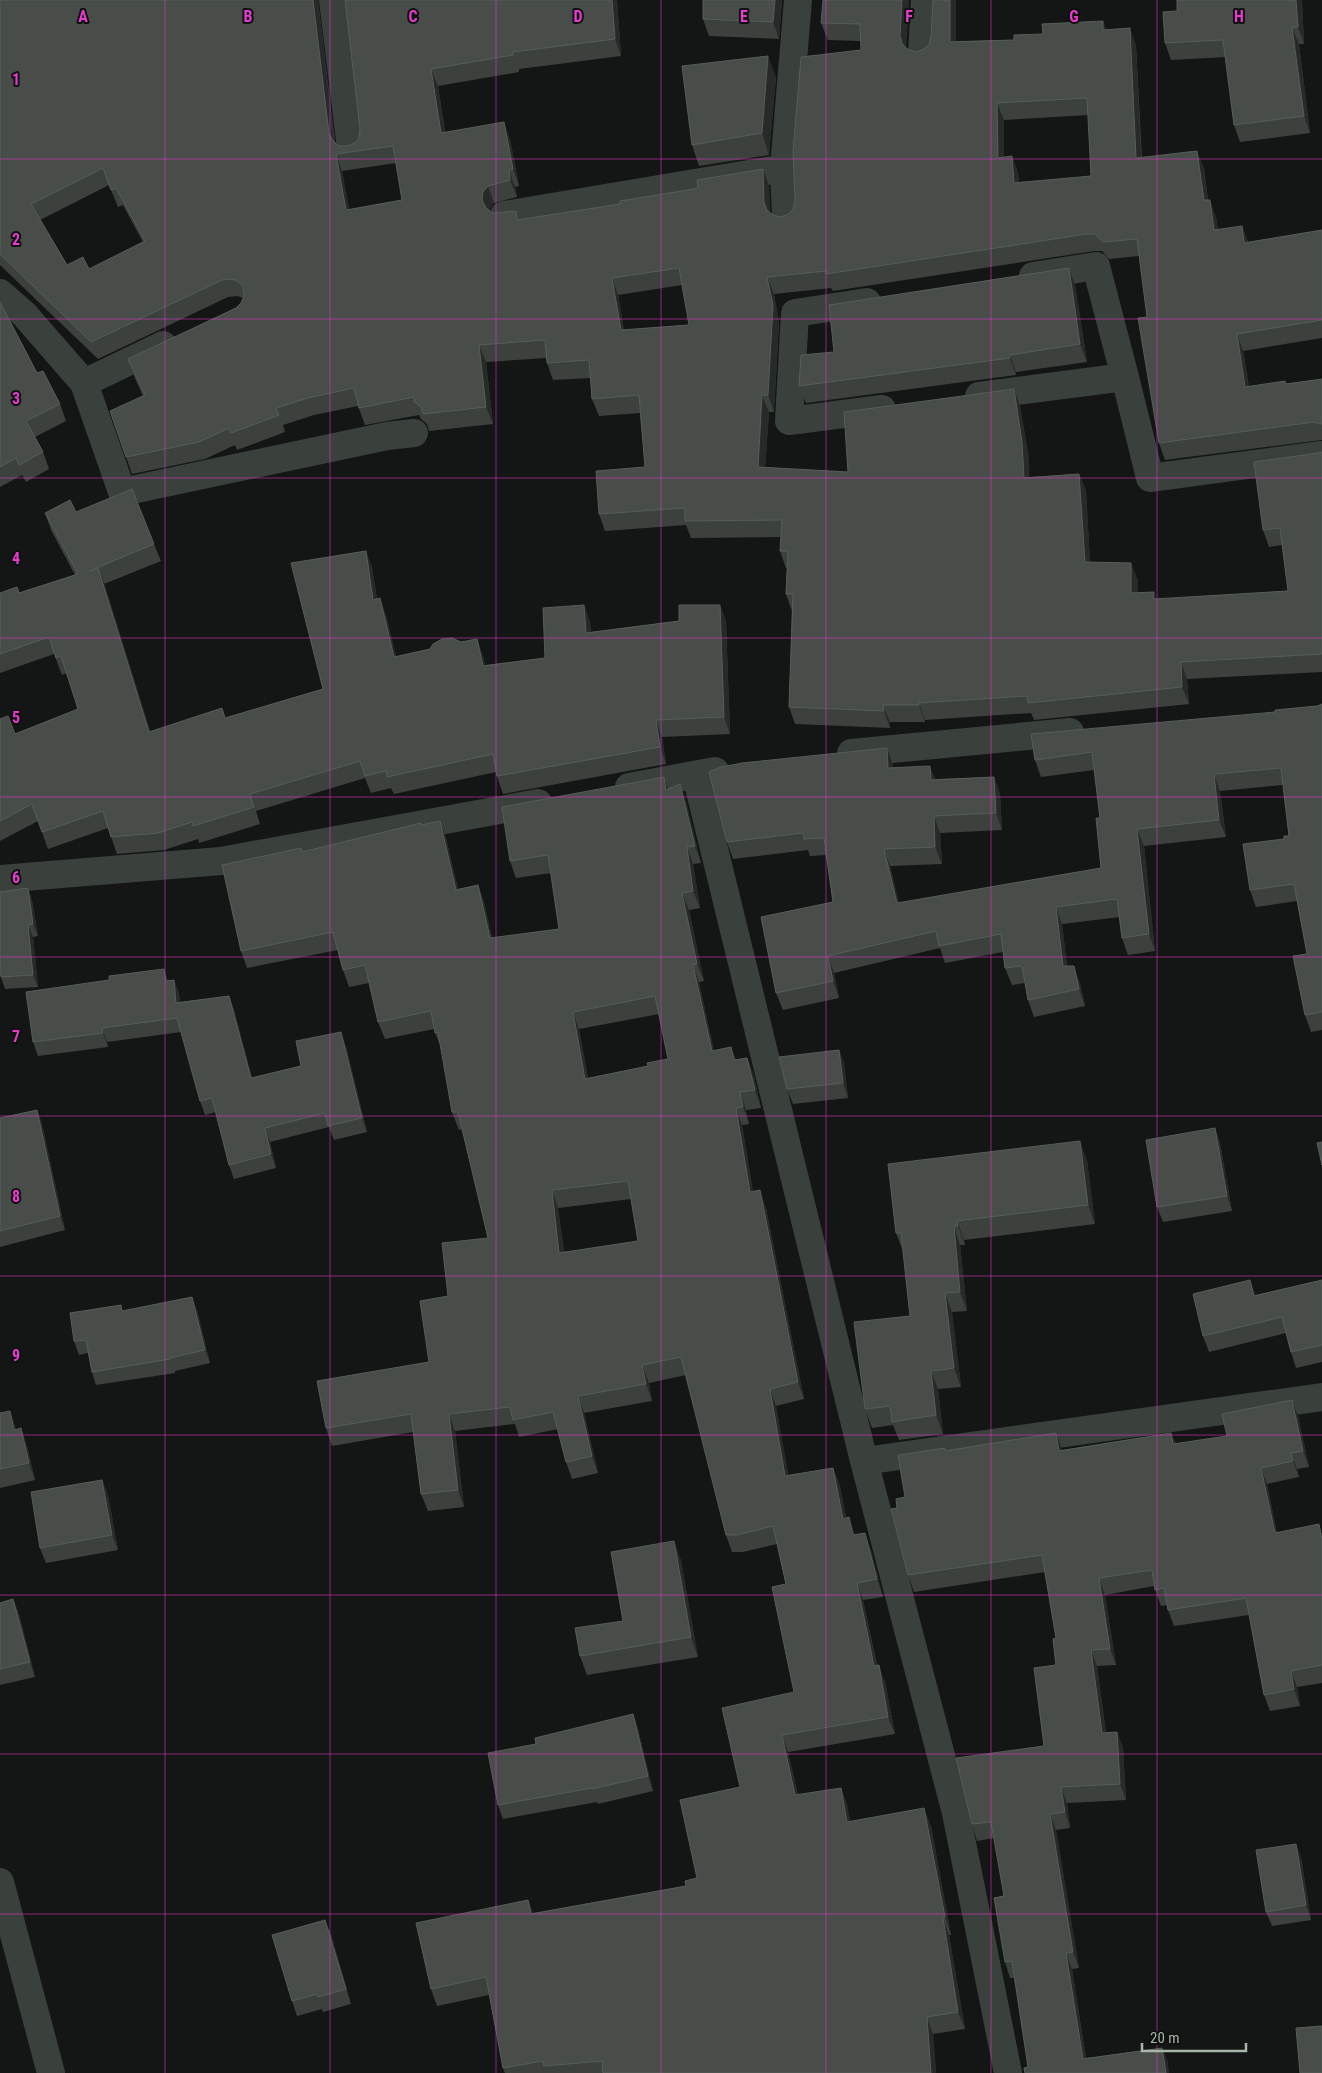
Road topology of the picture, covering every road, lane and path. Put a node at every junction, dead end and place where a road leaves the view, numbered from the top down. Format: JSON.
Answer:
{"nodes":[{"id":1,"x":333,"y":0,"type":"edge"},
{"id":2,"x":798,"y":0,"type":"edge"},
{"id":3,"x":925,"y":0,"type":"edge"},
{"id":4,"x":922,"y":53,"type":"edge"},
{"id":5,"x":351,"y":148,"type":"edge"},
{"id":6,"x":784,"y":168,"type":"junction"},
{"id":7,"x":504,"y":216,"type":"edge"},
{"id":8,"x":786,"y":218,"type":"edge"},
{"id":9,"x":1009,"y":280,"type":"edge"},
{"id":10,"x":0,"y":293,"type":"edge"},
{"id":11,"x":892,"y":298,"type":"edge"},
{"id":12,"x":182,"y":337,"type":"edge"},
{"id":13,"x":1125,"y":377,"type":"junction"},
{"id":14,"x":84,"y":383,"type":"junction"},
{"id":15,"x":957,"y":399,"type":"edge"},
{"id":16,"x":908,"y":405,"type":"edge"},
{"id":17,"x":414,"y":433,"type":"dead end"},
{"id":18,"x":1322,"y":455,"type":"edge"},
{"id":19,"x":1096,"y":729,"type":"edge"},
{"id":20,"x":831,"y":755,"type":"edge"},
{"id":21,"x":743,"y":766,"type":"edge"},
{"id":22,"x":696,"y":775,"type":"junction"},
{"id":23,"x":609,"y":790,"type":"edge"},
{"id":24,"x":560,"y":799,"type":"edge"},
{"id":25,"x":0,"y":879,"type":"edge"},
{"id":26,"x":1322,"y":1397,"type":"edge"},
{"id":27,"x":864,"y":1461,"type":"junction"},
{"id":28,"x":0,"y":1882,"type":"edge"},
{"id":29,"x":51,"y":2073,"type":"edge"},
{"id":30,"x":1008,"y":2073,"type":"edge"}],
"edges":[{"from":1,"to":5,"type":"street"},
{"from":2,"to":6,"type":"street"},
{"from":3,"to":4,"type":"street"},
{"from":6,"to":7,"type":"street"},
{"from":6,"to":8,"type":"street"},
{"from":9,"to":13,"type":"street"},
{"from":10,"to":14,"type":"street"},
{"from":11,"to":16,"type":"street"},
{"from":12,"to":14,"type":"street"},
{"from":13,"to":15,"type":"street"},
{"from":13,"to":18,"type":"street"},
{"from":14,"to":17,"type":"street"},
{"from":19,"to":20,"type":"street"},
{"from":21,"to":22,"type":"street"},
{"from":22,"to":23,"type":"street"},
{"from":22,"to":27,"type":"street"},
{"from":24,"to":25,"type":"street"},
{"from":26,"to":27,"type":"street"},
{"from":27,"to":30,"type":"street"},
{"from":28,"to":29,"type":"street"}]}
